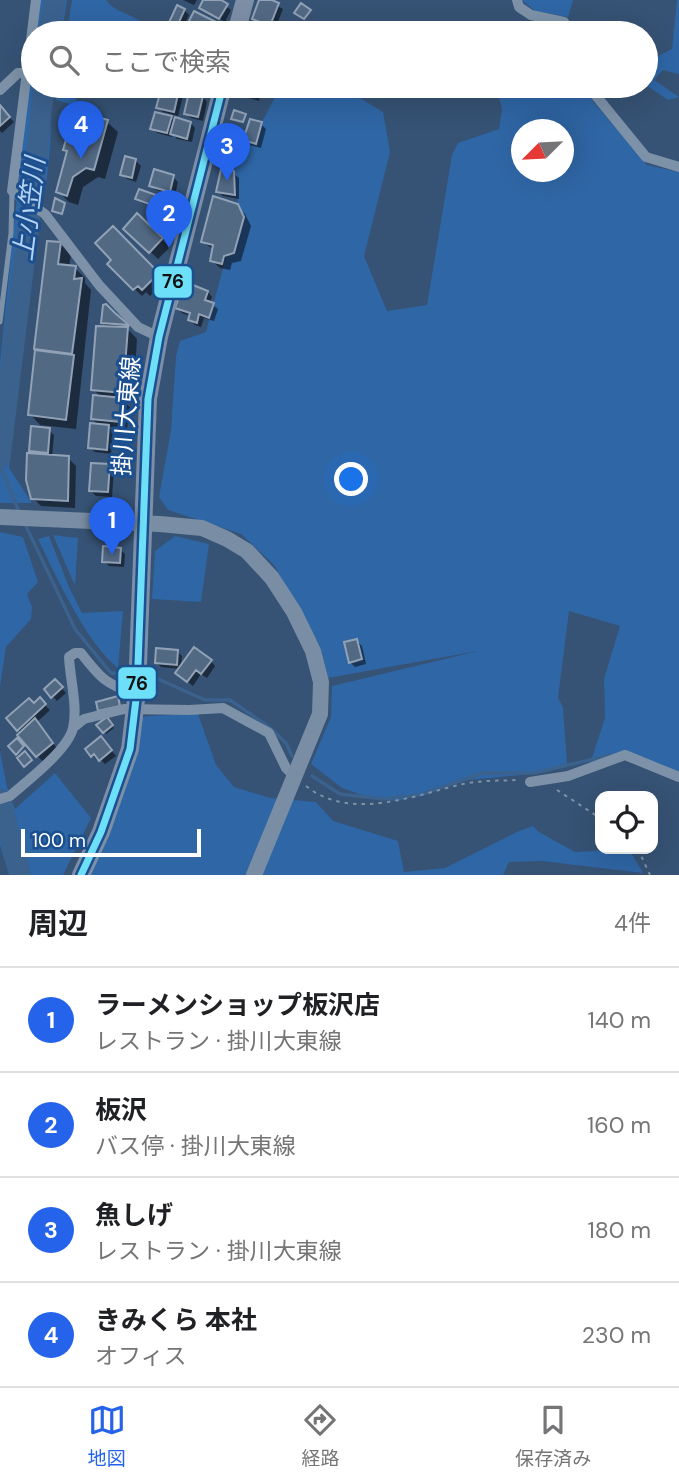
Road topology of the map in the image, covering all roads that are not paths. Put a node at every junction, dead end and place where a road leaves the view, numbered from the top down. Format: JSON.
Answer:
{"nodes":[{"id":1,"x":36,"y":0,"type":"edge"},
{"id":2,"x":245,"y":0,"type":"edge"},
{"id":3,"x":517,"y":0,"type":"edge"},
{"id":4,"x":33,"y":21,"type":"edge"},
{"id":5,"x":239,"y":21,"type":"edge"},
{"id":6,"x":559,"y":21,"type":"edge"},
{"id":7,"x":21,"y":73,"type":"edge"},
{"id":8,"x":0,"y":90,"type":"edge"},
{"id":9,"x":25,"y":98,"type":"edge"},
{"id":10,"x":220,"y":98,"type":"edge"},
{"id":11,"x":598,"y":98,"type":"edge"},
{"id":12,"x":679,"y":167,"type":"edge"},
{"id":13,"x":17,"y":194,"type":"junction"},
{"id":14,"x":0,"y":323,"type":"edge"},
{"id":15,"x":159,"y":337,"type":"junction"},
{"id":16,"x":0,"y":517,"type":"edge"},
{"id":17,"x":143,"y":523,"type":"junction"},
{"id":18,"x":137,"y":698,"type":"junction"},
{"id":19,"x":73,"y":728,"type":"junction"},
{"id":20,"x":295,"y":776,"type":"junction"},
{"id":21,"x":679,"y":777,"type":"edge"},
{"id":22,"x":530,"y":782,"type":"road end"},
{"id":23,"x":5,"y":797,"type":"edge"},
{"id":24,"x":81,"y":875,"type":"edge"},
{"id":25,"x":254,"y":875,"type":"edge"}],
"edges":[{"from":1,"to":4,"type":"street"},
{"from":2,"to":5,"type":"main road"},
{"from":3,"to":6,"type":"street"},
{"from":7,"to":8,"type":"street"},
{"from":9,"to":13,"type":"street"},
{"from":10,"to":15,"type":"main road","name":"掛川大東線"},
{"from":11,"to":12,"type":"street"},
{"from":13,"to":14,"type":"lane"},
{"from":13,"to":15,"type":"street"},
{"from":15,"to":17,"type":"main road","name":"掛川大東線"},
{"from":16,"to":17,"type":"street"},
{"from":17,"to":18,"type":"main road","name":"掛川大東線"},
{"from":17,"to":20,"type":"street"},
{"from":18,"to":19,"type":"street"},
{"from":18,"to":19,"type":"street"},
{"from":18,"to":20,"type":"street"},
{"from":18,"to":24,"type":"main road","name":"掛川大東線"},
{"from":19,"to":23,"type":"street"},
{"from":20,"to":25,"type":"street"},
{"from":21,"to":22,"type":"street"}]}
